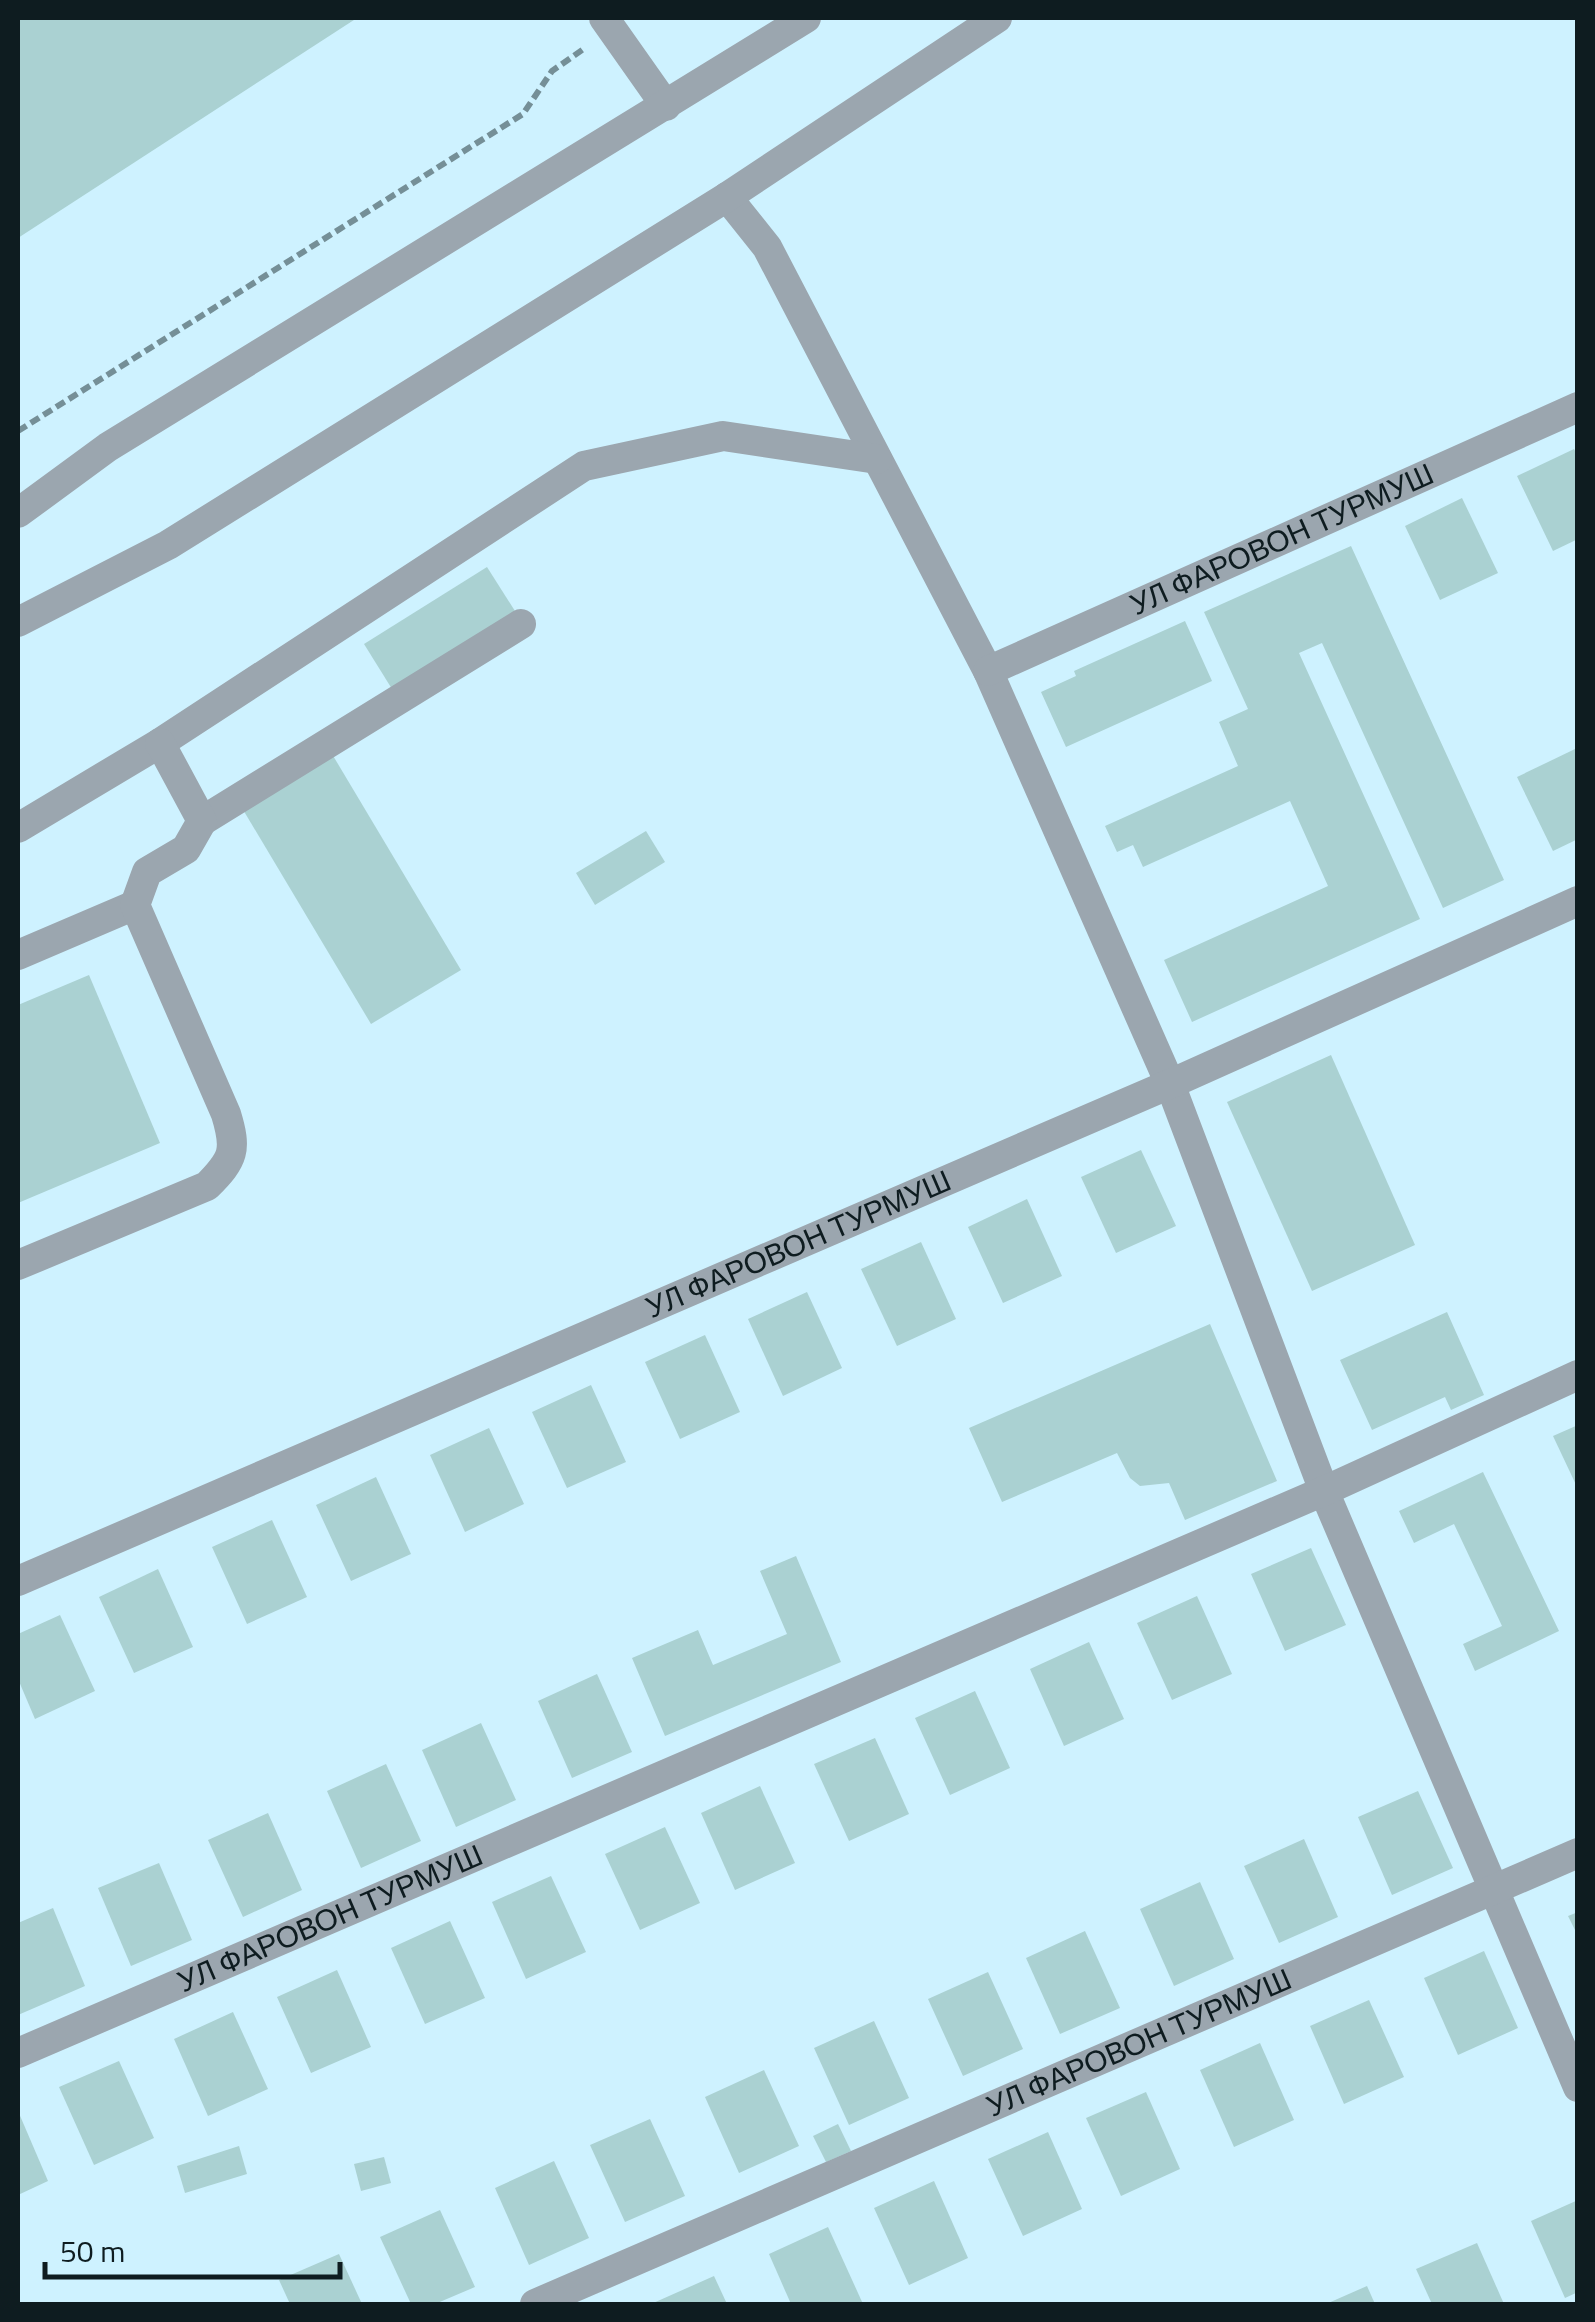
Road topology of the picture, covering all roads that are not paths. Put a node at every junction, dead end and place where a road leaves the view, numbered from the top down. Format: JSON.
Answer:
{"nodes":[{"id":1,"x":806,"y":18,"type":"edge"},
{"id":2,"x":997,"y":18,"type":"edge"},
{"id":3,"x":608,"y":23,"type":"edge"},
{"id":4,"x":666,"y":106,"type":"junction"},
{"id":5,"x":727,"y":197,"type":"junction"},
{"id":6,"x":1578,"y":408,"type":"edge"},
{"id":7,"x":878,"y":459,"type":"junction"},
{"id":8,"x":18,"y":513,"type":"edge"},
{"id":9,"x":18,"y":622,"type":"edge"},
{"id":10,"x":521,"y":624,"type":"dead end"},
{"id":11,"x":988,"y":671,"type":"junction"},
{"id":12,"x":160,"y":743,"type":"junction"},
{"id":13,"x":202,"y":821,"type":"junction"},
{"id":14,"x":18,"y":828,"type":"edge"},
{"id":15,"x":1578,"y":901,"type":"edge"},
{"id":16,"x":135,"y":906,"type":"junction"},
{"id":17,"x":18,"y":955,"type":"edge"},
{"id":18,"x":1170,"y":1084,"type":"junction"},
{"id":19,"x":18,"y":1265,"type":"edge"},
{"id":20,"x":1578,"y":1375,"type":"edge"},
{"id":21,"x":1324,"y":1490,"type":"junction"},
{"id":22,"x":18,"y":1581,"type":"edge"},
{"id":23,"x":1578,"y":1853,"type":"edge"},
{"id":24,"x":1492,"y":1892,"type":"junction"},
{"id":25,"x":18,"y":2053,"type":"edge"},
{"id":26,"x":1578,"y":2088,"type":"edge"},
{"id":27,"x":534,"y":2304,"type":"edge"}],
"edges":[{"from":1,"to":4,"type":"street"},
{"from":2,"to":5,"type":"street"},
{"from":3,"to":4,"type":"street"},
{"from":4,"to":8,"type":"street"},
{"from":5,"to":7,"type":"street"},
{"from":5,"to":9,"type":"street"},
{"from":6,"to":11,"type":"street","name":"УЛ ФАРОВОН ТУРМУШ"},
{"from":7,"to":11,"type":"street"},
{"from":7,"to":12,"type":"street"},
{"from":10,"to":13,"type":"street"},
{"from":11,"to":18,"type":"street"},
{"from":12,"to":13,"type":"street"},
{"from":12,"to":14,"type":"street"},
{"from":13,"to":16,"type":"street"},
{"from":15,"to":18,"type":"street","name":"УЛ ФАРОВОН ТУРМУШ"},
{"from":16,"to":17,"type":"street"},
{"from":16,"to":19,"type":"street"},
{"from":18,"to":21,"type":"street"},
{"from":18,"to":22,"type":"street","name":"УЛ ФАРОВОН ТУРМУШ"},
{"from":20,"to":21,"type":"street","name":"УЛ ФАРОВОН ТУРМУШ"},
{"from":21,"to":24,"type":"street"},
{"from":21,"to":25,"type":"street","name":"УЛ ФАРОВОН ТУРМУШ"},
{"from":23,"to":24,"type":"street","name":"УЛ ФАРОВОН ТУРМУШ"},
{"from":24,"to":26,"type":"street"},
{"from":24,"to":27,"type":"street","name":"УЛ ФАРОВОН ТУРМУШ"}]}
